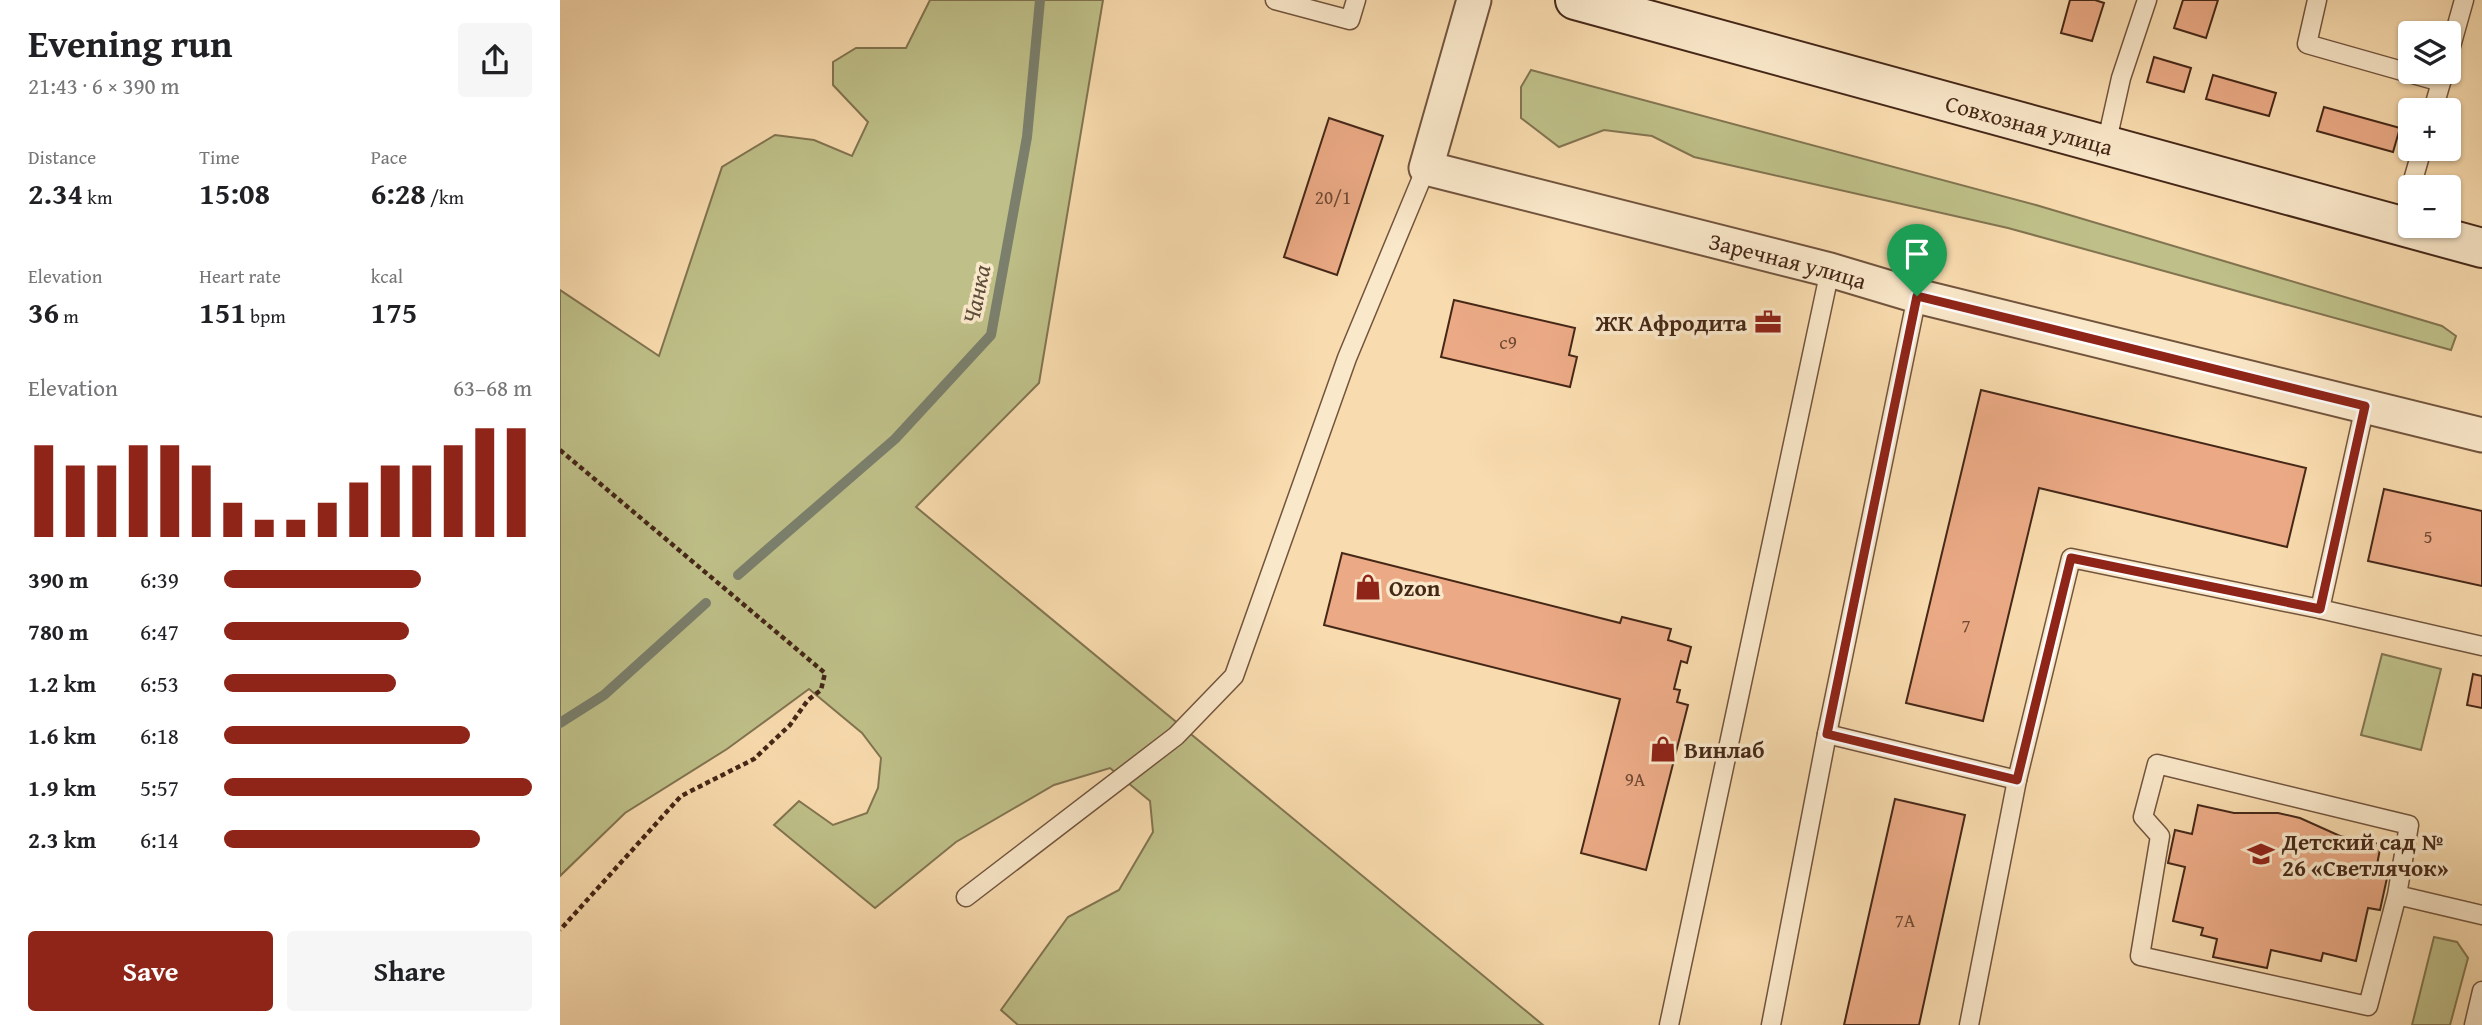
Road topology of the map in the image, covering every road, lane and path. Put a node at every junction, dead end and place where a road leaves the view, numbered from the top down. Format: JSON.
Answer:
{"nodes":[{"id":1,"x":1275,"y":0,"type":"edge"},
{"id":2,"x":1356,"y":0,"type":"edge"},
{"id":3,"x":1474,"y":0,"type":"edge"},
{"id":4,"x":1575,"y":0,"type":"edge"},
{"id":5,"x":2147,"y":0,"type":"edge"},
{"id":6,"x":2317,"y":0,"type":"edge"},
{"id":7,"x":2464,"y":0,"type":"edge"},
{"id":8,"x":2458,"y":21,"type":"edge"},
{"id":9,"x":2398,"y":66,"type":"edge"},
{"id":10,"x":2106,"y":145,"type":"junction"},
{"id":11,"x":1426,"y":168,"type":"junction"},
{"id":12,"x":2398,"y":202,"type":"edge"},
{"id":13,"x":2461,"y":236,"type":"edge"},
{"id":14,"x":2482,"y":248,"type":"edge"},
{"id":15,"x":1830,"y":270,"type":"junction"},
{"id":16,"x":1917,"y":296,"type":"junction"},
{"id":17,"x":2365,"y":406,"type":"junction"},
{"id":18,"x":2482,"y":435,"type":"edge"},
{"id":19,"x":560,"y":450,"type":"edge"},
{"id":20,"x":2320,"y":609,"type":"junction"},
{"id":21,"x":2482,"y":646,"type":"edge"},
{"id":22,"x":1827,"y":734,"type":"junction"},
{"id":23,"x":2017,"y":780,"type":"junction"},
{"id":24,"x":2397,"y":895,"type":"junction"},
{"id":25,"x":967,"y":897,"type":"dead end"},
{"id":26,"x":2482,"y":915,"type":"edge"},
{"id":27,"x":560,"y":930,"type":"edge"},
{"id":28,"x":2482,"y":991,"type":"edge"},
{"id":29,"x":1669,"y":1025,"type":"edge"},
{"id":30,"x":1771,"y":1025,"type":"edge"},
{"id":31,"x":1969,"y":1025,"type":"edge"},
{"id":32,"x":2474,"y":1025,"type":"edge"}],
"edges":[{"from":1,"to":2,"type":"lane"},
{"from":3,"to":11,"type":"street"},
{"from":4,"to":10,"type":"main road","name":"Совхозная улица"},
{"from":5,"to":10,"type":"lane"},
{"from":6,"to":9,"type":"lane"},
{"from":7,"to":8,"type":"lane"},
{"from":10,"to":12,"type":"main road","name":"Совхозная улица"},
{"from":11,"to":15,"type":"street","name":"Заречная улица"},
{"from":11,"to":25,"type":"lane"},
{"from":13,"to":14,"type":"main road","name":"Совхозная улица"},
{"from":15,"to":16,"type":"street","name":"Заречная улица"},
{"from":15,"to":29,"type":"lane"},
{"from":16,"to":17,"type":"street","name":"Заречная улица"},
{"from":16,"to":22,"type":"lane"},
{"from":17,"to":18,"type":"street","name":"Заречная улица"},
{"from":17,"to":20,"type":"lane"},
{"from":19,"to":27,"type":"path"},
{"from":20,"to":21,"type":"lane"},
{"from":20,"to":23,"type":"lane"},
{"from":22,"to":23,"type":"lane"},
{"from":22,"to":30,"type":"lane"},
{"from":23,"to":31,"type":"lane"},
{"from":24,"to":24,"type":"lane"},
{"from":24,"to":26,"type":"lane"},
{"from":28,"to":32,"type":"lane"}]}
